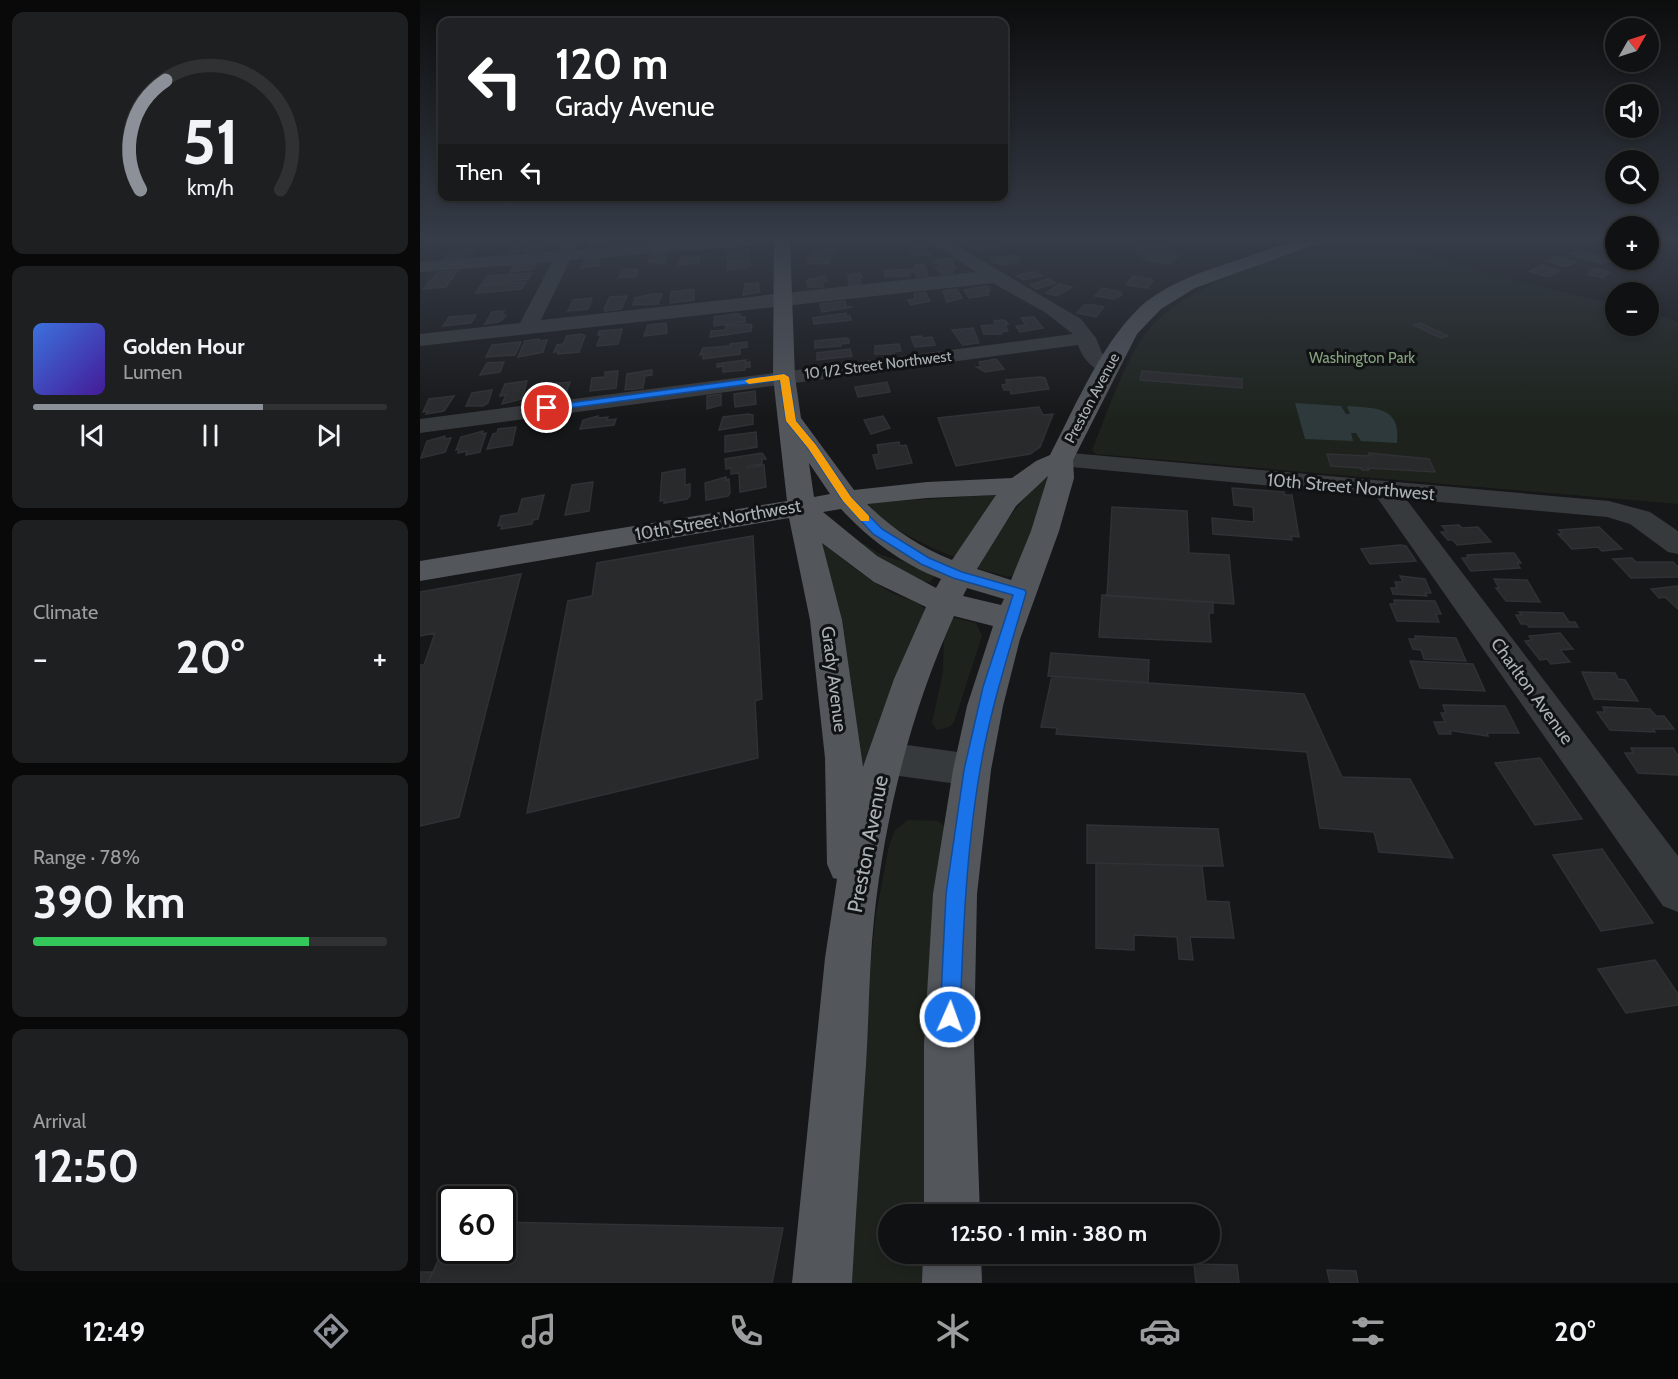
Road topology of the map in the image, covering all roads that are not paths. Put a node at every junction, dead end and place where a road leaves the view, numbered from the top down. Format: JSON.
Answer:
{"nodes":[{"id":1,"x":542,"y":300,"type":"edge"},
{"id":2,"x":782,"y":300,"type":"joint"},
{"id":3,"x":1038,"y":300,"type":"edge"},
{"id":4,"x":1161,"y":300,"type":"edge"},
{"id":5,"x":527,"y":329,"type":"junction"},
{"id":6,"x":1086,"y":338,"type":"junction"},
{"id":7,"x":428,"y":346,"type":"edge"},
{"id":8,"x":1109,"y":366,"type":"junction"},
{"id":9,"x":784,"y":377,"type":"junction"},
{"id":10,"x":791,"y":421,"type":"junction"},
{"id":11,"x":420,"y":426,"type":"edge"},
{"id":12,"x":1060,"y":460,"type":"junction"},
{"id":13,"x":1019,"y":486,"type":"junction"},
{"id":14,"x":1386,"y":491,"type":"junction"},
{"id":15,"x":847,"y":499,"type":"junction"},
{"id":16,"x":802,"y":506,"type":"junction"},
{"id":17,"x":1678,"y":545,"type":"edge"},
{"id":18,"x":420,"y":571,"type":"edge"},
{"id":19,"x":958,"y":575,"type":"junction"},
{"id":20,"x":944,"y":602,"type":"junction"},
{"id":21,"x":1015,"y":606,"type":"junction"},
{"id":22,"x":885,"y":758,"type":"junction"},
{"id":23,"x":972,"y":770,"type":"junction"},
{"id":24,"x":1678,"y":891,"type":"edge"},
{"id":25,"x":851,"y":941,"type":"junction"},
{"id":26,"x":952,"y":1204,"type":"edge"},
{"id":27,"x":952,"y":1264,"type":"edge"},
{"id":28,"x":822,"y":1283,"type":"edge"},
{"id":29,"x":952,"y":1283,"type":"edge"}],
"edges":[{"from":1,"to":5,"type":"street"},
{"from":2,"to":5,"type":"street"},
{"from":2,"to":9,"type":"main road","name":"Grady Avenue"},
{"from":3,"to":6,"type":"street"},
{"from":4,"to":8,"type":"main road","name":"Preston Avenue"},
{"from":5,"to":7,"type":"street"},
{"from":6,"to":8,"type":"street"},
{"from":6,"to":9,"type":"street","name":"10 1/2 Street Northwest"},
{"from":8,"to":12,"type":"main road","name":"Preston Avenue"},
{"from":9,"to":10,"type":"main road","name":"Grady Avenue"},
{"from":9,"to":11,"type":"street","name":"10 1/2 Street Northwest"},
{"from":10,"to":15,"type":"main road"},
{"from":10,"to":16,"type":"main road","name":"Grady Avenue"},
{"from":12,"to":13,"type":"main road","name":"Preston Avenue"},
{"from":12,"to":14,"type":"street","name":"10th Street Northwest"},
{"from":12,"to":21,"type":"main road","name":"Preston Avenue"},
{"from":13,"to":15,"type":"main road","name":"10th Street Northwest"},
{"from":13,"to":19,"type":"main road","name":"Preston Avenue"},
{"from":14,"to":17,"type":"street","name":"10th Street Northwest"},
{"from":14,"to":24,"type":"street","name":"Charlton Avenue"},
{"from":15,"to":16,"type":"main road","name":"10th Street Northwest"},
{"from":15,"to":19,"type":"main road"},
{"from":16,"to":18,"type":"main road","name":"10th Street Northwest"},
{"from":16,"to":20,"type":"main road"},
{"from":16,"to":25,"type":"main road","name":"Grady Avenue"},
{"from":19,"to":20,"type":"main road","name":"Preston Avenue"},
{"from":19,"to":21,"type":"main road"},
{"from":20,"to":21,"type":"main road"},
{"from":20,"to":22,"type":"main road","name":"Preston Avenue"},
{"from":21,"to":23,"type":"main road","name":"Preston Avenue"},
{"from":22,"to":23,"type":"street"},
{"from":22,"to":25,"type":"main road","name":"Preston Avenue"},
{"from":23,"to":26,"type":"main road","name":"Preston Avenue"},
{"from":25,"to":28,"type":"main road","name":"Preston Avenue"},
{"from":27,"to":29,"type":"main road"}]}
